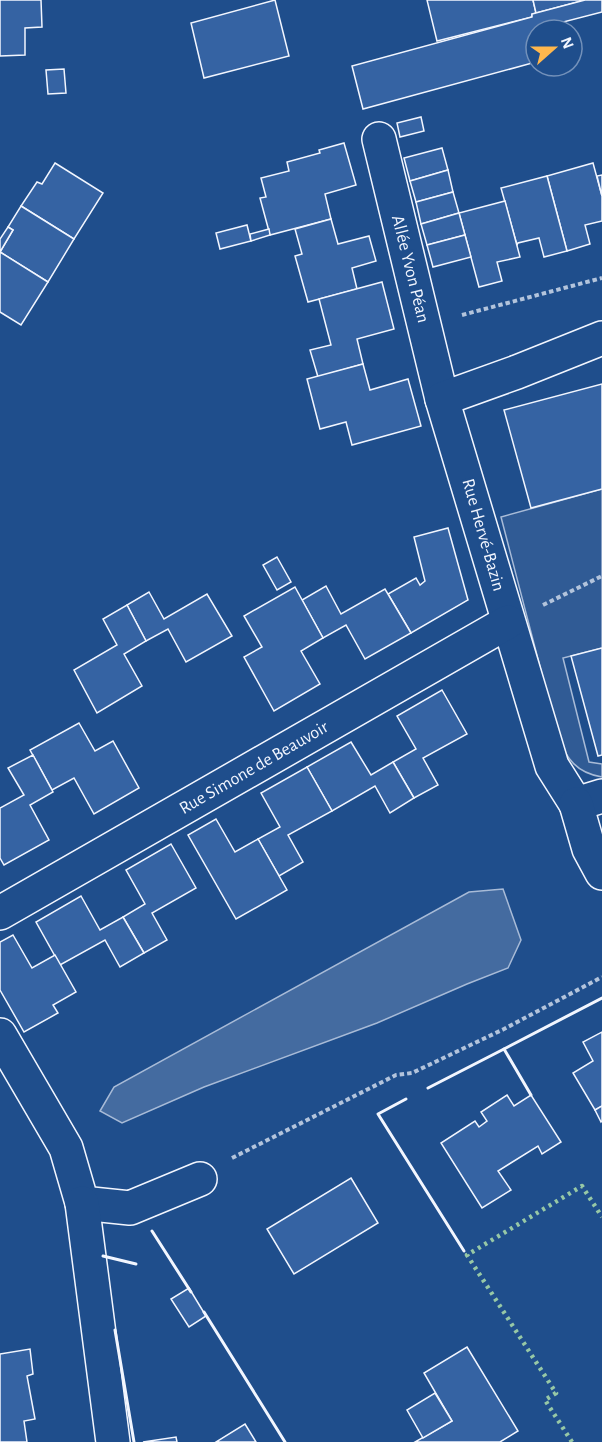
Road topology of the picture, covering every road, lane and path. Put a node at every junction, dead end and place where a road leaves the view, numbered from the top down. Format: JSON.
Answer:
{"nodes":[{"id":1,"x":379,"y":139,"type":"dead end"},
{"id":2,"x":602,"y":279,"type":"edge"},
{"id":3,"x":424,"y":325,"type":"junction"},
{"id":4,"x":602,"y":338,"type":"edge"},
{"id":5,"x":442,"y":399,"type":"junction"},
{"id":6,"x":602,"y":576,"type":"edge"},
{"id":7,"x":508,"y":622,"type":"junction"},
{"id":8,"x":589,"y":800,"type":"edge"},
{"id":9,"x":602,"y":873,"type":"edge"},
{"id":10,"x":0,"y":913,"type":"edge"},
{"id":11,"x":602,"y":977,"type":"edge"},
{"id":12,"x":0,"y":1035,"type":"edge"},
{"id":13,"x":200,"y":1179,"type":"joint"},
{"id":14,"x":82,"y":1203,"type":"junction"},
{"id":15,"x":113,"y":1442,"type":"edge"}],
"edges":[{"from":1,"to":3,"type":"street","name":"Allée Yvon Péan"},
{"from":2,"to":3,"type":"path"},
{"from":3,"to":5,"type":"street","name":"Allée Yvon Péan"},
{"from":4,"to":5,"type":"street"},
{"from":5,"to":7,"type":"street","name":"Rue Hervé-Bazin"},
{"from":6,"to":7,"type":"path"},
{"from":7,"to":8,"type":"street","name":"Rue Hervé-Bazin"},
{"from":7,"to":10,"type":"street","name":"Rue Simone de Beauvoir"},
{"from":8,"to":9,"type":"street","name":"Rue Hervé-Bazin"},
{"from":11,"to":13,"type":"path"},
{"from":12,"to":14,"type":"street"},
{"from":13,"to":14,"type":"street"},
{"from":14,"to":15,"type":"street"}]}
